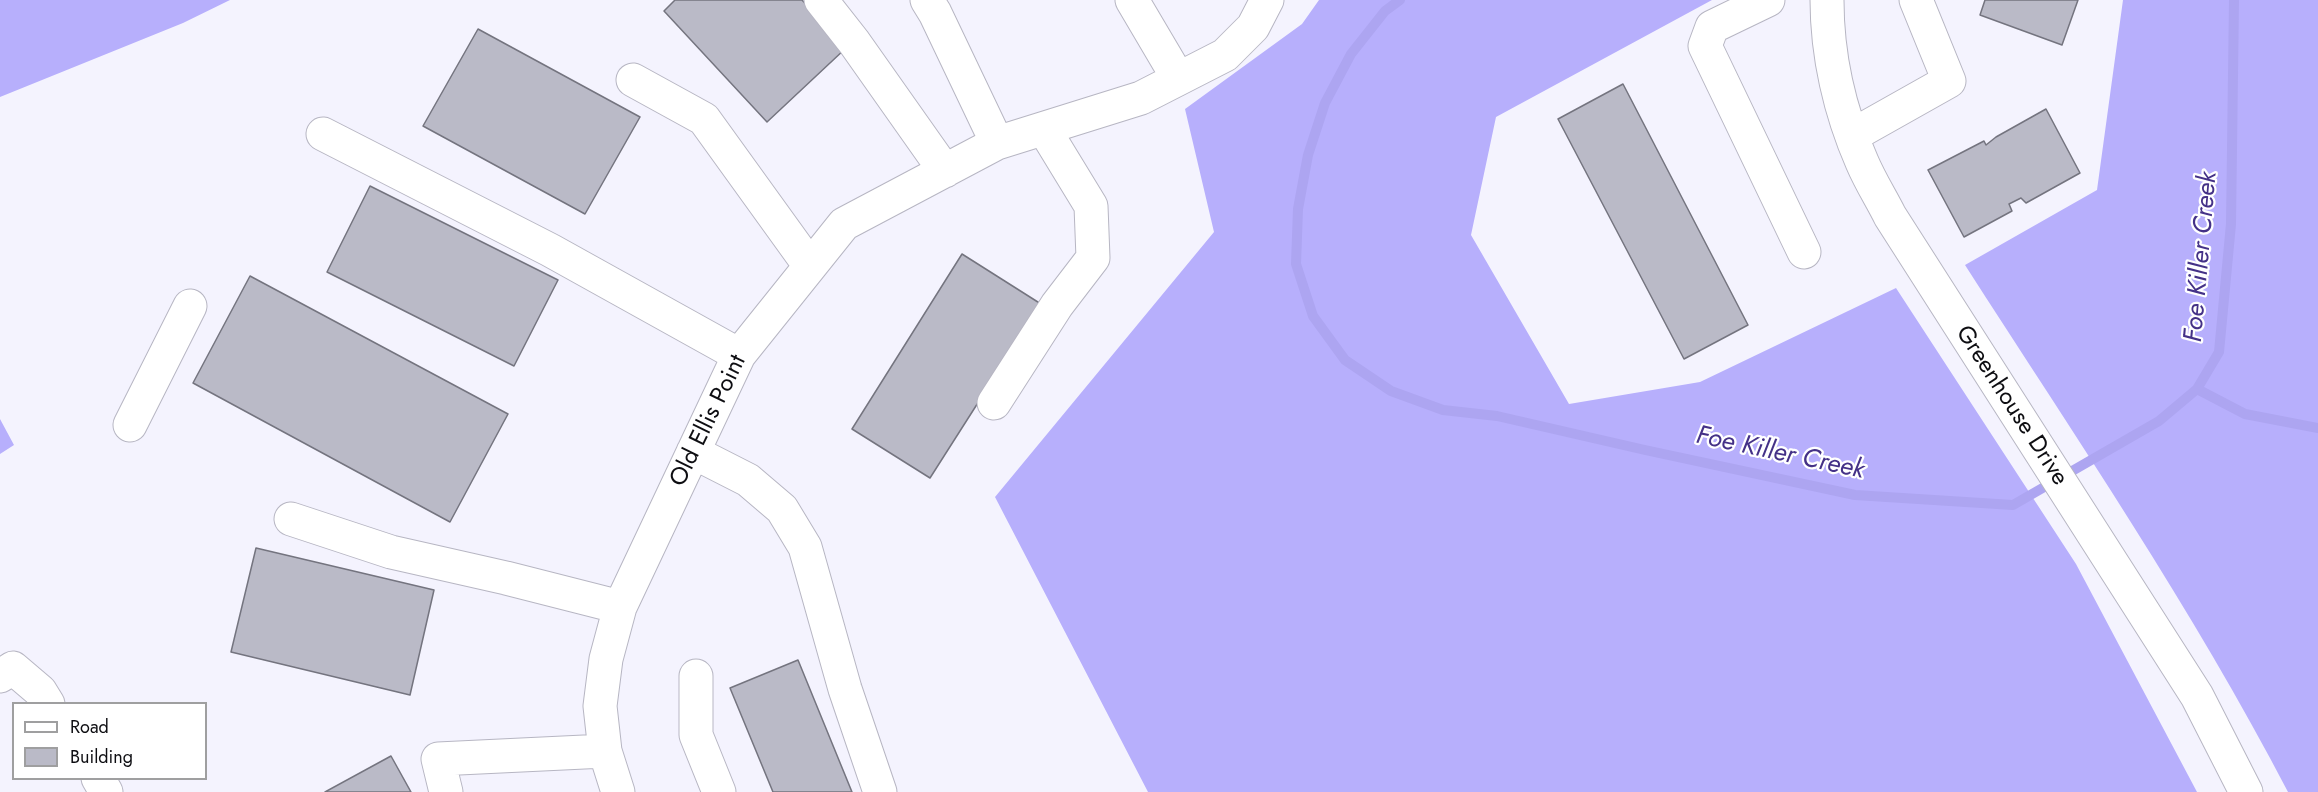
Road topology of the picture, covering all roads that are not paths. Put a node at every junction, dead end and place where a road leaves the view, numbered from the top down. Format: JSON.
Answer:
{"nodes":[{"id":1,"x":820,"y":0,"type":"edge"},
{"id":2,"x":927,"y":0,"type":"edge"},
{"id":3,"x":1131,"y":0,"type":"edge"},
{"id":4,"x":1267,"y":0,"type":"edge"},
{"id":5,"x":1768,"y":0,"type":"edge"},
{"id":6,"x":1827,"y":0,"type":"edge"},
{"id":7,"x":1917,"y":0,"type":"edge"},
{"id":8,"x":1178,"y":78,"type":"junction"},
{"id":9,"x":633,"y":80,"type":"dead end"},
{"id":10,"x":1044,"y":129,"type":"junction"},
{"id":11,"x":323,"y":134,"type":"dead end"},
{"id":12,"x":1852,"y":135,"type":"junction"},
{"id":13,"x":997,"y":143,"type":"junction"},
{"id":14,"x":945,"y":171,"type":"junction"},
{"id":15,"x":1804,"y":252,"type":"dead end"},
{"id":16,"x":810,"y":266,"type":"junction"},
{"id":17,"x":189,"y":306,"type":"dead end"},
{"id":18,"x":739,"y":355,"type":"junction"},
{"id":19,"x":994,"y":403,"type":"dead end"},
{"id":20,"x":130,"y":425,"type":"dead end"},
{"id":21,"x":693,"y":452,"type":"junction"},
{"id":22,"x":291,"y":519,"type":"dead end"},
{"id":23,"x":620,"y":607,"type":"junction"},
{"id":24,"x":0,"y":676,"type":"edge"},
{"id":25,"x":696,"y":676,"type":"dead end"},
{"id":26,"x":47,"y":702,"type":"edge"},
{"id":27,"x":605,"y":751,"type":"junction"},
{"id":28,"x":446,"y":792,"type":"edge"},
{"id":29,"x":618,"y":792,"type":"edge"},
{"id":30,"x":719,"y":792,"type":"edge"},
{"id":31,"x":880,"y":792,"type":"edge"},
{"id":32,"x":2246,"y":792,"type":"edge"}],
"edges":[{"from":1,"to":14,"type":"street"},
{"from":2,"to":13,"type":"street"},
{"from":3,"to":8,"type":"street"},
{"from":4,"to":8,"type":"street","name":"Old Ellis Point"},
{"from":5,"to":15,"type":"street"},
{"from":6,"to":12,"type":"street","name":"Greenhouse Drive"},
{"from":7,"to":12,"type":"street"},
{"from":8,"to":10,"type":"street","name":"Old Ellis Point"},
{"from":9,"to":16,"type":"street"},
{"from":10,"to":13,"type":"street","name":"Old Ellis Point"},
{"from":10,"to":19,"type":"street"},
{"from":11,"to":18,"type":"street"},
{"from":12,"to":32,"type":"street","name":"Greenhouse Drive"},
{"from":13,"to":14,"type":"street","name":"Old Ellis Point"},
{"from":14,"to":16,"type":"street","name":"Old Ellis Point"},
{"from":16,"to":18,"type":"street","name":"Old Ellis Point"},
{"from":17,"to":20,"type":"street"},
{"from":18,"to":21,"type":"street","name":"Old Ellis Point"},
{"from":21,"to":23,"type":"street","name":"Old Ellis Point"},
{"from":21,"to":31,"type":"street"},
{"from":22,"to":23,"type":"street"},
{"from":23,"to":27,"type":"street","name":"Old Ellis Point"},
{"from":24,"to":26,"type":"street"},
{"from":25,"to":30,"type":"street"},
{"from":27,"to":28,"type":"street"},
{"from":27,"to":29,"type":"street","name":"Old Ellis Point"}]}
